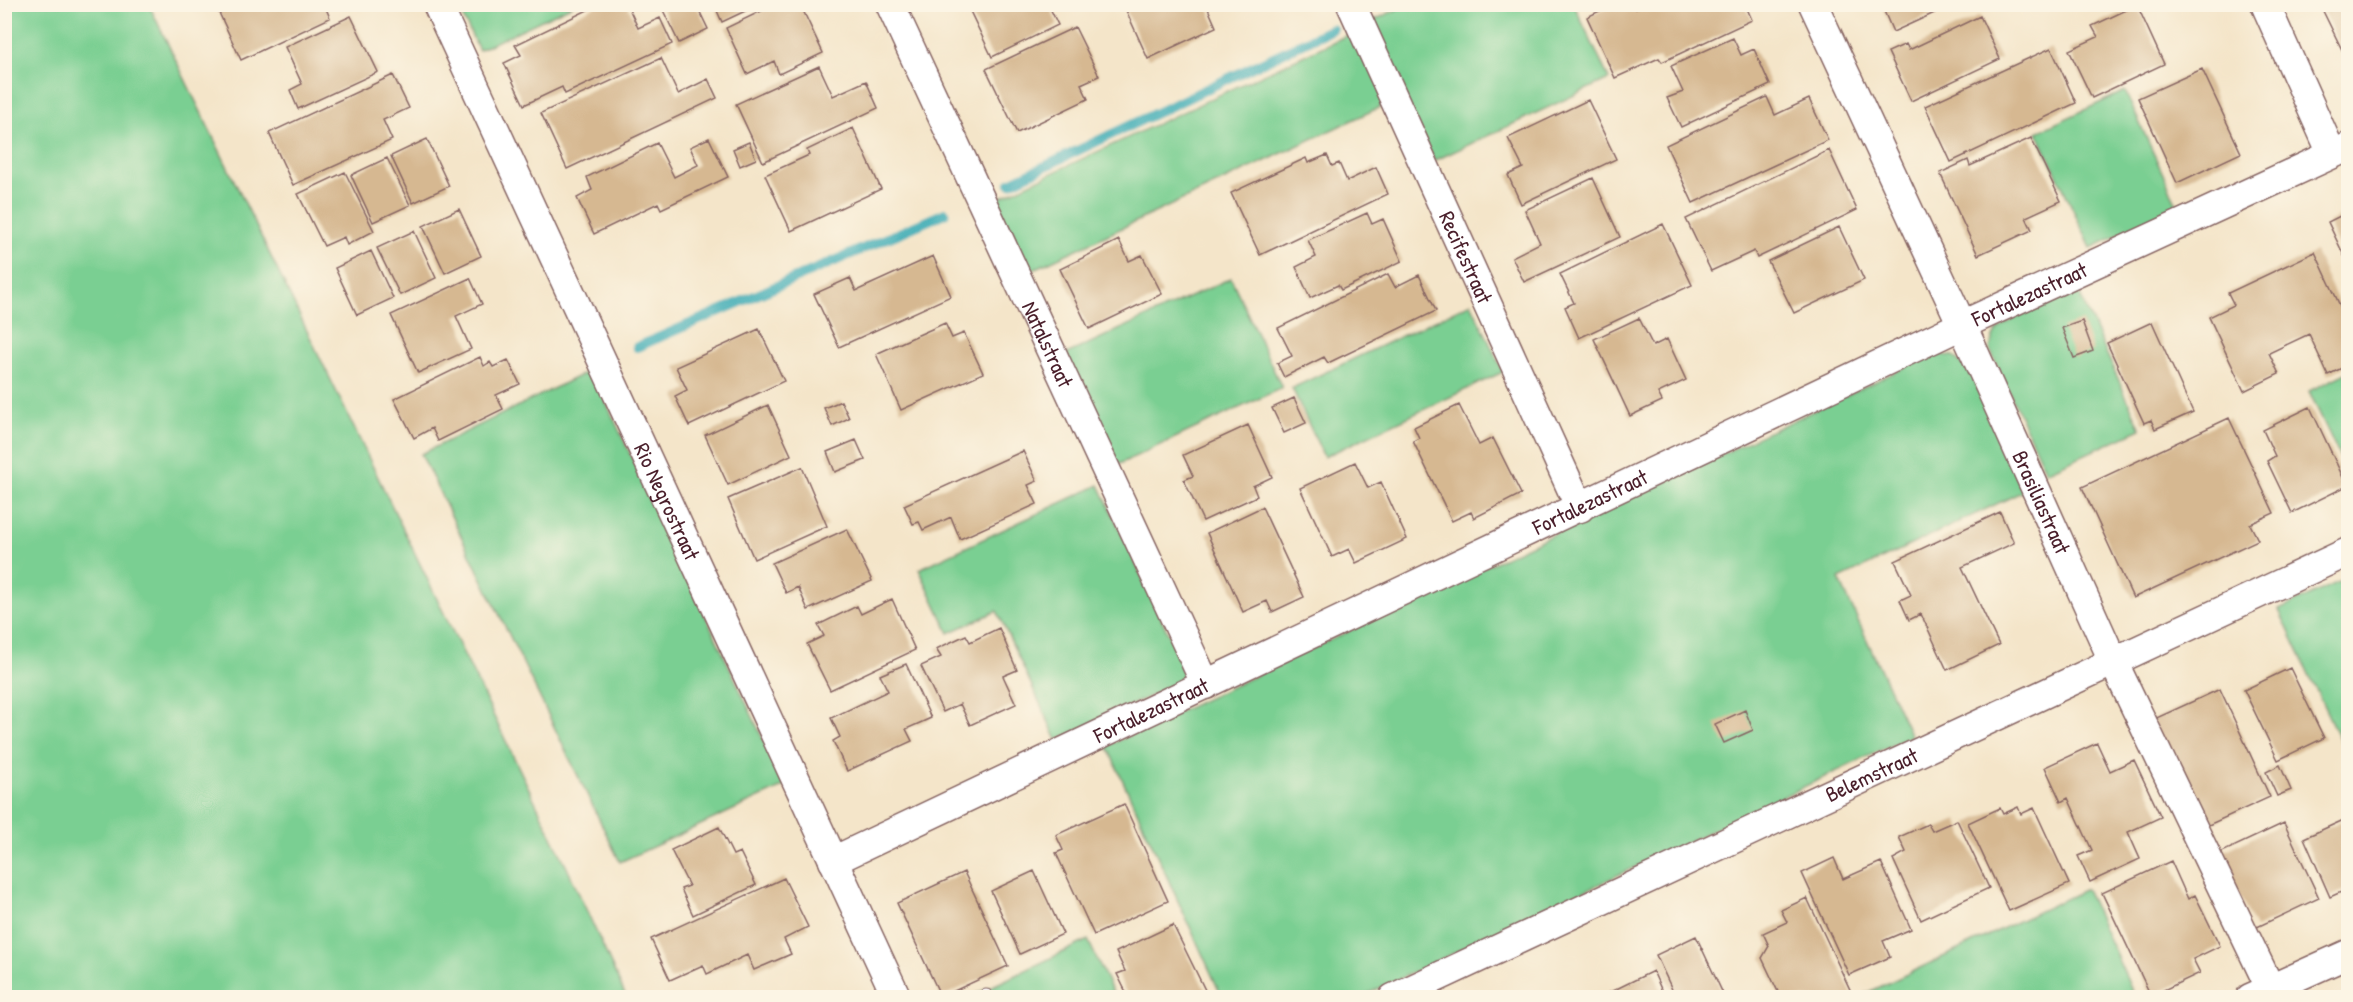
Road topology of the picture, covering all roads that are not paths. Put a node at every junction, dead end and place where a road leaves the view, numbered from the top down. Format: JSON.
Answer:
{"nodes":[{"id":1,"x":436,"y":4,"type":"edge"},
{"id":2,"x":890,"y":4,"type":"edge"},
{"id":3,"x":1351,"y":4,"type":"edge"},
{"id":4,"x":1813,"y":4,"type":"edge"},
{"id":5,"x":2265,"y":4,"type":"edge"},
{"id":6,"x":2341,"y":150,"type":"edge"},
{"id":7,"x":1962,"y":325,"type":"junction"},
{"id":8,"x":1580,"y":508,"type":"junction"},
{"id":9,"x":2349,"y":552,"type":"edge"},
{"id":10,"x":2112,"y":661,"type":"junction"},
{"id":11,"x":1206,"y":685,"type":"junction"},
{"id":12,"x":833,"y":861,"type":"junction"},
{"id":13,"x":2349,"y":954,"type":"edge"},
{"id":14,"x":2265,"y":994,"type":"edge"},
{"id":15,"x":897,"y":998,"type":"edge"},
{"id":16,"x":1393,"y":998,"type":"edge"}],
"edges":[{"from":1,"to":12,"type":"street","name":"Rio Negrostraat"},
{"from":2,"to":11,"type":"street","name":"Natalstraat"},
{"from":3,"to":8,"type":"street","name":"Recifestraat"},
{"from":4,"to":7,"type":"street","name":"Brasiliastraat"},
{"from":5,"to":6,"type":"street"},
{"from":6,"to":7,"type":"street","name":"Fortalezastraat"},
{"from":7,"to":8,"type":"street","name":"Fortalezastraat"},
{"from":7,"to":10,"type":"street","name":"Brasiliastraat"},
{"from":8,"to":11,"type":"street","name":"Fortalezastraat"},
{"from":9,"to":10,"type":"street","name":"Belemstraat"},
{"from":10,"to":14,"type":"street","name":"Brasiliastraat"},
{"from":10,"to":16,"type":"street","name":"Belemstraat"},
{"from":11,"to":12,"type":"street","name":"Fortalezastraat"},
{"from":12,"to":15,"type":"street","name":"Rio Negrostraat"},
{"from":13,"to":14,"type":"street"}]}
